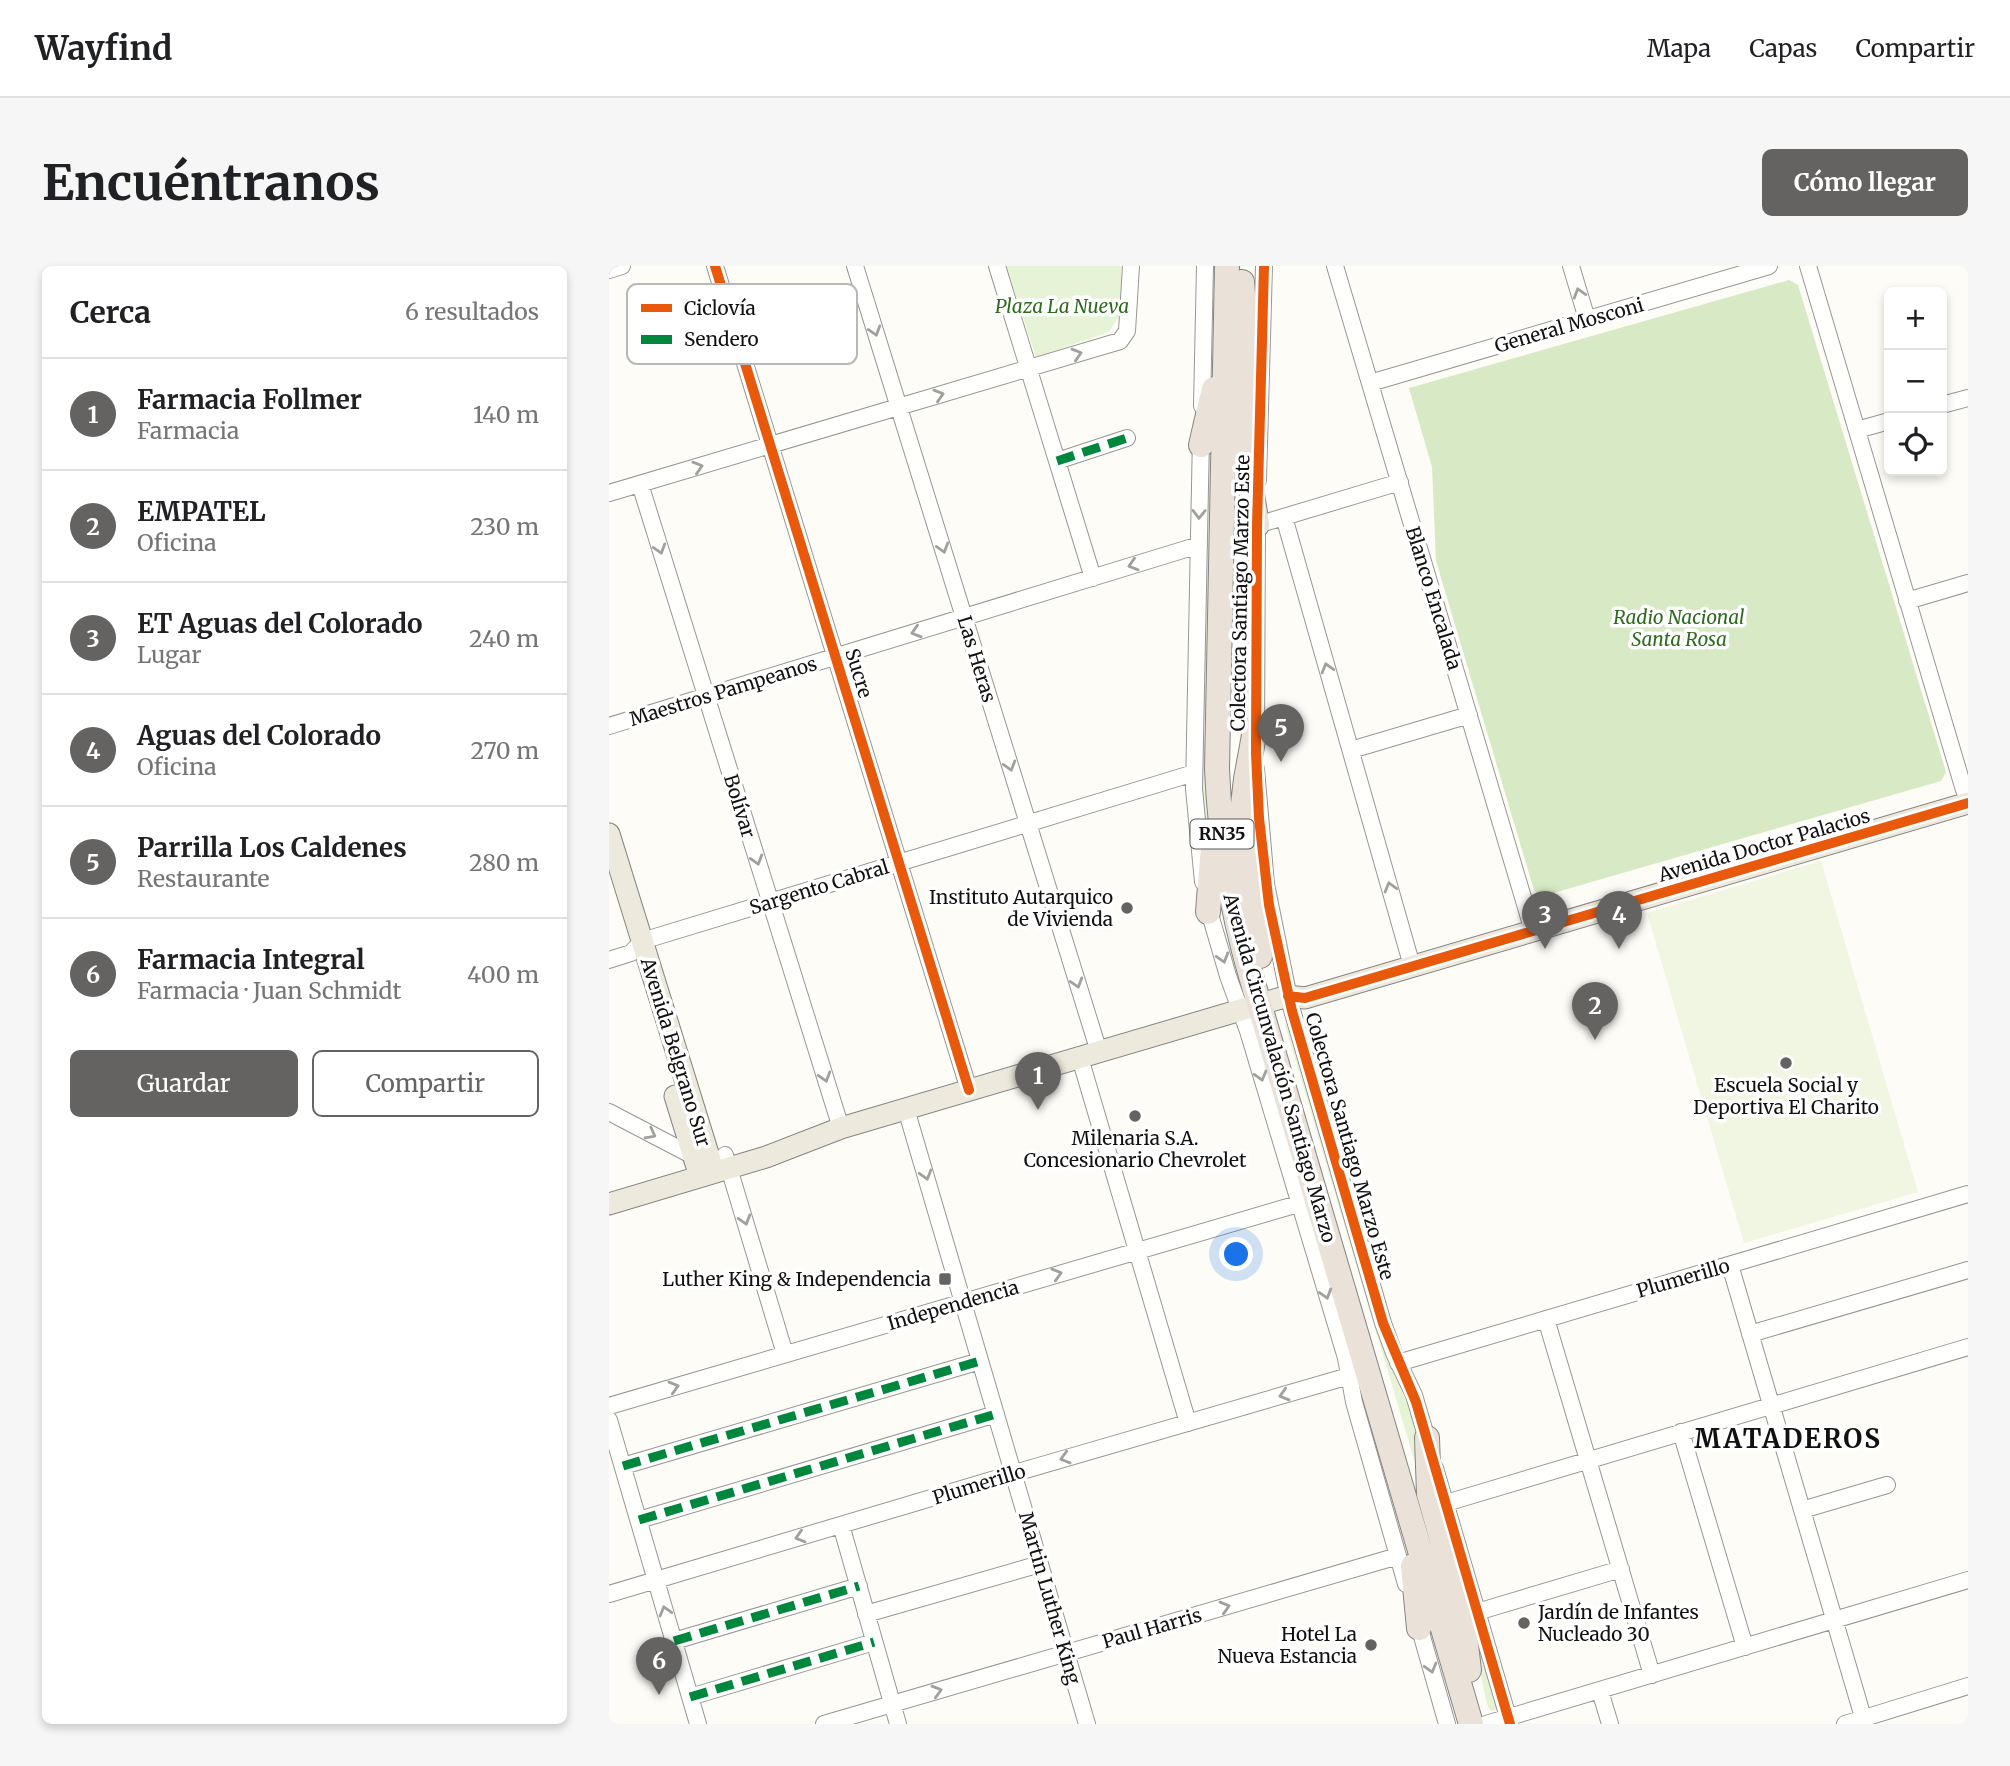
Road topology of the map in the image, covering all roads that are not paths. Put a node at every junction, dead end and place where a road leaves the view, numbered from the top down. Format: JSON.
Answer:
{"nodes":[{"id":1,"x":622,"y":266,"type":"edge"},
{"id":2,"x":715,"y":266,"type":"edge"},
{"id":3,"x":855,"y":266,"type":"edge"},
{"id":4,"x":997,"y":266,"type":"edge"},
{"id":5,"x":1131,"y":266,"type":"edge"},
{"id":6,"x":1205,"y":266,"type":"edge"},
{"id":7,"x":1218,"y":266,"type":"edge"},
{"id":8,"x":1264,"y":266,"type":"edge"},
{"id":9,"x":1335,"y":266,"type":"edge"},
{"id":10,"x":1571,"y":266,"type":"edge"},
{"id":11,"x":1769,"y":266,"type":"edge"},
{"id":12,"x":1808,"y":266,"type":"edge"},
{"id":13,"x":609,"y":270,"type":"edge"},
{"id":14,"x":1237,"y":271,"type":"edge"},
{"id":15,"x":721,"y":284,"type":"edge"},
{"id":16,"x":1587,"y":319,"type":"junction"},
{"id":17,"x":745,"y":364,"type":"edge"},
{"id":18,"x":1028,"y":368,"type":"junction"},
{"id":19,"x":1370,"y":383,"type":"junction"},
{"id":20,"x":1968,"y":398,"type":"edge"},
{"id":21,"x":1947,"y":404,"type":"edge"},
{"id":22,"x":899,"y":407,"type":"junction"},
{"id":23,"x":1884,"y":422,"type":"edge"},
{"id":24,"x":1857,"y":430,"type":"junction"},
{"id":25,"x":1127,"y":439,"type":"dead end"},
{"id":26,"x":770,"y":445,"type":"junction"},
{"id":27,"x":1201,"y":445,"type":"junction"},
{"id":28,"x":1057,"y":461,"type":"junction"},
{"id":29,"x":1399,"y":482,"type":"junction"},
{"id":30,"x":640,"y":484,"type":"junction"},
{"id":31,"x":609,"y":493,"type":"edge"},
{"id":32,"x":1284,"y":517,"type":"junction"},
{"id":33,"x":1257,"y":525,"type":"junction"},
{"id":34,"x":1199,"y":545,"type":"junction"},
{"id":35,"x":1093,"y":578,"type":"junction"},
{"id":36,"x":1968,"y":583,"type":"edge"},
{"id":37,"x":1907,"y":601,"type":"junction"},
{"id":38,"x":964,"y":617,"type":"junction"},
{"id":39,"x":835,"y":657,"type":"junction"},
{"id":40,"x":1218,"y":659,"type":"junction"},
{"id":41,"x":706,"y":696,"type":"junction"},
{"id":42,"x":1469,"y":715,"type":"junction"},
{"id":43,"x":609,"y":726,"type":"edge"},
{"id":44,"x":1255,"y":730,"type":"junction"},
{"id":45,"x":1351,"y":750,"type":"junction"},
{"id":46,"x":1194,"y":773,"type":"junction"},
{"id":47,"x":1967,"y":794,"type":"edge"},
{"id":48,"x":1028,"y":823,"type":"junction"},
{"id":49,"x":610,"y":842,"type":"edge"},
{"id":50,"x":899,"y":863,"type":"junction"},
{"id":51,"x":609,"y":883,"type":"edge"},
{"id":52,"x":770,"y":902,"type":"junction"},
{"id":53,"x":1208,"y":912,"type":"junction"},
{"id":54,"x":1531,"y":924,"type":"junction"},
{"id":55,"x":636,"y":947,"type":"junction"},
{"id":56,"x":1260,"y":956,"type":"junction"},
{"id":57,"x":609,"y":960,"type":"edge"},
{"id":58,"x":1410,"y":960,"type":"junction"},
{"id":59,"x":1265,"y":1003,"type":"junction"},
{"id":60,"x":1089,"y":1055,"type":"junction"},
{"id":61,"x":969,"y":1090,"type":"junction"},
{"id":62,"x":906,"y":1109,"type":"junction"},
{"id":63,"x":609,"y":1112,"type":"edge"},
{"id":64,"x":841,"y":1128,"type":"junction"},
{"id":65,"x":710,"y":1163,"type":"junction"},
{"id":66,"x":609,"y":1190,"type":"edge"},
{"id":67,"x":1968,"y":1194,"type":"edge"},
{"id":68,"x":1298,"y":1203,"type":"junction"},
{"id":69,"x":609,"y":1204,"type":"edge"},
{"id":70,"x":1137,"y":1251,"type":"junction"},
{"id":71,"x":1730,"y":1265,"type":"junction"},
{"id":72,"x":1968,"y":1270,"type":"edge"},
{"id":73,"x":963,"y":1302,"type":"junction"},
{"id":74,"x":1546,"y":1319,"type":"junction"},
{"id":75,"x":1750,"y":1334,"type":"junction"},
{"id":76,"x":1968,"y":1347,"type":"edge"},
{"id":77,"x":785,"y":1354,"type":"junction"},
{"id":78,"x":980,"y":1361,"type":"junction"},
{"id":79,"x":1398,"y":1363,"type":"junction"},
{"id":80,"x":1358,"y":1374,"type":"junction"},
{"id":81,"x":1771,"y":1405,"type":"junction"},
{"id":82,"x":609,"y":1406,"type":"edge"},
{"id":83,"x":996,"y":1414,"type":"junction"},
{"id":84,"x":609,"y":1420,"type":"edge"},
{"id":85,"x":1188,"y":1423,"type":"junction"},
{"id":86,"x":1681,"y":1432,"type":"junction"},
{"id":87,"x":1427,"y":1438,"type":"junction"},
{"id":88,"x":1588,"y":1460,"type":"junction"},
{"id":89,"x":623,"y":1466,"type":"junction"},
{"id":90,"x":1013,"y":1473,"type":"junction"},
{"id":91,"x":1887,"y":1485,"type":"dead end"},
{"id":92,"x":1445,"y":1503,"type":"junction"},
{"id":93,"x":1802,"y":1510,"type":"junction"},
{"id":94,"x":639,"y":1520,"type":"junction"},
{"id":95,"x":841,"y":1525,"type":"junction"},
{"id":96,"x":1398,"y":1556,"type":"junction"},
{"id":97,"x":1040,"y":1564,"type":"junction"},
{"id":98,"x":1621,"y":1569,"type":"junction"},
{"id":99,"x":656,"y":1580,"type":"junction"},
{"id":100,"x":1968,"y":1580,"type":"edge"},
{"id":101,"x":859,"y":1586,"type":"junction"},
{"id":102,"x":609,"y":1594,"type":"edge"},
{"id":103,"x":1477,"y":1612,"type":"junction"},
{"id":104,"x":866,"y":1614,"type":"junction"},
{"id":105,"x":1835,"y":1620,"type":"junction"},
{"id":106,"x":1419,"y":1628,"type":"junction"},
{"id":107,"x":674,"y":1642,"type":"junction"},
{"id":108,"x":874,"y":1642,"type":"junction"},
{"id":109,"x":1745,"y":1647,"type":"junction"},
{"id":110,"x":1066,"y":1653,"type":"junction"},
{"id":111,"x":1469,"y":1670,"type":"junction"},
{"id":112,"x":1652,"y":1675,"type":"junction"},
{"id":113,"x":1968,"y":1686,"type":"edge"},
{"id":114,"x":1600,"y":1691,"type":"junction"},
{"id":115,"x":690,"y":1697,"type":"junction"},
{"id":116,"x":892,"y":1704,"type":"junction"},
{"id":117,"x":1864,"y":1721,"type":"edge"},
{"id":118,"x":1497,"y":1723,"type":"edge"},
{"id":119,"x":698,"y":1724,"type":"edge"},
{"id":120,"x":824,"y":1724,"type":"edge"},
{"id":121,"x":898,"y":1724,"type":"edge"},
{"id":122,"x":1087,"y":1724,"type":"edge"},
{"id":123,"x":1447,"y":1724,"type":"edge"},
{"id":124,"x":1471,"y":1724,"type":"edge"},
{"id":125,"x":1610,"y":1724,"type":"edge"},
{"id":126,"x":1845,"y":1724,"type":"edge"}],
"edges":[{"from":1,"to":13,"type":"street"},
{"from":2,"to":15,"type":"street","name":"Sucre"},
{"from":3,"to":22,"type":"street","name":"Las Heras","one_way":true},
{"from":4,"to":18,"type":"street"},
{"from":18,"to":5,"type":"street","one_way":true},
{"from":6,"to":27,"type":"street","name":"Colectora Santiago Marzo Este"},
{"from":7,"to":27,"type":"highway"},
{"from":8,"to":33,"type":"street","name":"Colectora Santiago Marzo Este"},
{"from":9,"to":19,"type":"street","name":"Blanco Encalada"},
{"from":16,"to":10,"type":"street","one_way":true},
{"from":11,"to":16,"type":"street","name":"General Mosconi"},
{"from":12,"to":24,"type":"street"},
{"from":14,"to":33,"type":"highway"},
{"from":14,"to":40,"type":"highway","name":"Avenida Circunvalación Santiago Marzo","number":"RN35"},
{"from":14,"to":56,"type":"highway","name":"Avenida Circunvalación Santiago Marzo","number":"RN35"},
{"from":16,"to":19,"type":"street","name":"General Mosconi"},
{"from":17,"to":26,"type":"street","name":"Sucre"},
{"from":22,"to":18,"type":"street","one_way":true},
{"from":18,"to":28,"type":"street"},
{"from":19,"to":29,"type":"street","name":"Blanco Encalada"},
{"from":20,"to":21,"type":"street"},
{"from":22,"to":26,"type":"street"},
{"from":22,"to":38,"type":"street","name":"Las Heras","one_way":true},
{"from":23,"to":24,"type":"street"},
{"from":24,"to":37,"type":"street"},
{"from":25,"to":28,"type":"street"},
{"from":30,"to":26,"type":"street","one_way":true},
{"from":26,"to":39,"type":"street","name":"Sucre"},
{"from":27,"to":34,"type":"street","name":"Colectora Santiago Marzo Este","one_way":true},
{"from":28,"to":35,"type":"street"},
{"from":29,"to":32,"type":"street"},
{"from":29,"to":42,"type":"street","name":"Blanco Encalada"},
{"from":30,"to":31,"type":"street"},
{"from":30,"to":41,"type":"street","name":"Bolívar","one_way":true},
{"from":32,"to":33,"type":"street"},
{"from":45,"to":32,"type":"street","one_way":true},
{"from":33,"to":44,"type":"street","name":"Colectora Santiago Marzo Este"},
{"from":34,"to":35,"type":"street","name":"Maestros Pampeanos","one_way":true},
{"from":34,"to":46,"type":"street","name":"Colectora Santiago Marzo Este"},
{"from":35,"to":38,"type":"street","name":"Maestros Pampeanos"},
{"from":36,"to":37,"type":"street"},
{"from":37,"to":47,"type":"street"},
{"from":38,"to":39,"type":"street","name":"Maestros Pampeanos","one_way":true},
{"from":38,"to":48,"type":"street","name":"Las Heras","one_way":true},
{"from":39,"to":41,"type":"street","name":"Maestros Pampeanos"},
{"from":39,"to":50,"type":"street","name":"Sucre"},
{"from":40,"to":53,"type":"highway"},
{"from":40,"to":59,"type":"highway","name":"Avenida Circunvalación Santiago Marzo","number":"RN35"},
{"from":41,"to":43,"type":"street","name":"Maestros Pampeanos"},
{"from":41,"to":52,"type":"street","name":"Bolívar","one_way":true},
{"from":42,"to":45,"type":"street"},
{"from":42,"to":54,"type":"street","name":"Blanco Encalada"},
{"from":44,"to":56,"type":"highway"},
{"from":44,"to":59,"type":"street","name":"Colectora Santiago Marzo Este"},
{"from":58,"to":45,"type":"street","one_way":true},
{"from":46,"to":48,"type":"street","name":"Sargento Cabral"},
{"from":46,"to":53,"type":"street","name":"Colectora Santiago Marzo Este"},
{"from":47,"to":54,"type":"main road","name":"Avenida Doctor Palacios"},
{"from":48,"to":50,"type":"street","name":"Sargento Cabral"},
{"from":48,"to":60,"type":"street","name":"Las Heras","one_way":true},
{"from":49,"to":55,"type":"main road","name":"Avenida Belgrano Sur"},
{"from":50,"to":52,"type":"street","name":"Sargento Cabral"},
{"from":50,"to":61,"type":"street","name":"Sucre"},
{"from":51,"to":55,"type":"main road","name":"Avenida Belgrano Sur"},
{"from":52,"to":55,"type":"street","name":"Sargento Cabral"},
{"from":52,"to":64,"type":"street","name":"Bolívar","one_way":true},
{"from":53,"to":59,"type":"street","name":"Colectora Santiago Marzo Este","one_way":true},
{"from":54,"to":58,"type":"main road","name":"Avenida Doctor Palacios"},
{"from":55,"to":57,"type":"street","name":"Sargento Cabral"},
{"from":55,"to":65,"type":"main road","name":"Avenida Belgrano Sur"},
{"from":56,"to":59,"type":"highway","name":"Avenida Circunvalación Santiago Marzo","number":"RN35"},
{"from":58,"to":59,"type":"main road","name":"Avenida Doctor Palacios"},
{"from":59,"to":60,"type":"main road","name":"Avenida Doctor Palacios"},
{"from":59,"to":68,"type":"street","name":"Colectora Santiago Marzo Este","one_way":true},
{"from":59,"to":79,"type":"street","name":"Colectora Santiago Marzo Este"},
{"from":59,"to":80,"type":"highway","name":"Avenida Circunvalación Santiago Marzo","number":"RN35"},
{"from":59,"to":111,"type":"highway","name":"Avenida Circunvalación Santiago Marzo","number":"RN35"},
{"from":60,"to":61,"type":"main road","name":"Avenida Doctor Palacios"},
{"from":60,"to":70,"type":"street","name":"Las Heras"},
{"from":61,"to":62,"type":"main road","name":"Avenida Doctor Palacios"},
{"from":62,"to":64,"type":"main road","name":"Avenida Doctor Palacios"},
{"from":62,"to":73,"type":"street","name":"Martin Luther King","one_way":true},
{"from":63,"to":65,"type":"street","one_way":true},
{"from":64,"to":65,"type":"main road","name":"Avenida Doctor Palacios"},
{"from":65,"to":66,"type":"main road"},
{"from":65,"to":69,"type":"main road"},
{"from":65,"to":77,"type":"street","one_way":true},
{"from":67,"to":71,"type":"street","name":"Plumerillo"},
{"from":68,"to":70,"type":"street","name":"Independencia"},
{"from":68,"to":80,"type":"street","name":"Colectora Santiago Marzo Este","one_way":true},
{"from":73,"to":70,"type":"street","name":"Independencia","one_way":true},
{"from":70,"to":85,"type":"street","name":"Las Heras"},
{"from":71,"to":74,"type":"street","name":"Plumerillo"},
{"from":71,"to":75,"type":"street"},
{"from":72,"to":75,"type":"street"},
{"from":73,"to":77,"type":"street","name":"Independencia"},
{"from":73,"to":78,"type":"street","name":"Martin Luther King"},
{"from":74,"to":79,"type":"street","name":"Plumerillo"},
{"from":74,"to":88,"type":"street"},
{"from":75,"to":81,"type":"street"},
{"from":76,"to":81,"type":"street"},
{"from":82,"to":77,"type":"street","name":"Independencia","one_way":true},
{"from":78,"to":83,"type":"street","name":"Martin Luther King"},
{"from":78,"to":89,"type":"street"},
{"from":79,"to":87,"type":"street","name":"Colectora Santiago Marzo Este"},
{"from":80,"to":85,"type":"street","name":"Plumerillo","one_way":true},
{"from":80,"to":96,"type":"street","name":"Colectora Santiago Marzo Este"},
{"from":80,"to":106,"type":"highway"},
{"from":80,"to":124,"type":"highway","name":"Avenida Circunvalación Santiago Marzo","number":"RN35"},
{"from":81,"to":86,"type":"street"},
{"from":81,"to":93,"type":"street"},
{"from":83,"to":90,"type":"street","name":"Martin Luther King"},
{"from":83,"to":94,"type":"street"},
{"from":84,"to":89,"type":"street"},
{"from":85,"to":90,"type":"street","name":"Plumerillo","one_way":true},
{"from":86,"to":88,"type":"street"},
{"from":86,"to":109,"type":"street"},
{"from":87,"to":92,"type":"street","name":"Colectora Santiago Marzo Este"},
{"from":87,"to":111,"type":"highway"},
{"from":88,"to":92,"type":"street"},
{"from":88,"to":98,"type":"street"},
{"from":89,"to":94,"type":"street"},
{"from":90,"to":95,"type":"street","name":"Plumerillo"},
{"from":90,"to":97,"type":"street","name":"Martin Luther King"},
{"from":91,"to":93,"type":"street"},
{"from":92,"to":103,"type":"street","name":"Colectora Santiago Marzo Este"},
{"from":93,"to":105,"type":"street"},
{"from":94,"to":99,"type":"street"},
{"from":95,"to":99,"type":"street","name":"Plumerillo","one_way":true},
{"from":95,"to":101,"type":"street"},
{"from":96,"to":106,"type":"street","name":"Colectora Santiago Marzo Este"},
{"from":110,"to":96,"type":"street","name":"Paul Harris","one_way":true},
{"from":97,"to":104,"type":"street"},
{"from":97,"to":110,"type":"street","name":"Martin Luther King"},
{"from":98,"to":103,"type":"street"},
{"from":98,"to":112,"type":"street"},
{"from":99,"to":102,"type":"street","name":"Plumerillo"},
{"from":107,"to":99,"type":"street","one_way":true},
{"from":100,"to":105,"type":"street"},
{"from":101,"to":104,"type":"street"},
{"from":101,"to":107,"type":"street"},
{"from":103,"to":118,"type":"street","name":"Colectora Santiago Marzo Este"},
{"from":104,"to":108,"type":"street"},
{"from":105,"to":109,"type":"street"},
{"from":105,"to":117,"type":"street"},
{"from":106,"to":123,"type":"street","name":"Colectora Santiago Marzo Este","one_way":true},
{"from":107,"to":115,"type":"street"},
{"from":108,"to":115,"type":"street"},
{"from":108,"to":116,"type":"street"},
{"from":109,"to":112,"type":"street"},
{"from":116,"to":110,"type":"street","name":"Paul Harris","one_way":true},
{"from":110,"to":122,"type":"street","name":"Martin Luther King"},
{"from":111,"to":118,"type":"highway","name":"Avenida Circunvalación Santiago Marzo","number":"RN35"},
{"from":112,"to":114,"type":"street"},
{"from":113,"to":117,"type":"street"},
{"from":114,"to":118,"type":"street"},
{"from":114,"to":125,"type":"street"},
{"from":115,"to":119,"type":"street"},
{"from":116,"to":120,"type":"street","name":"Paul Harris"},
{"from":116,"to":121,"type":"street"},
{"from":117,"to":126,"type":"street"}]}
